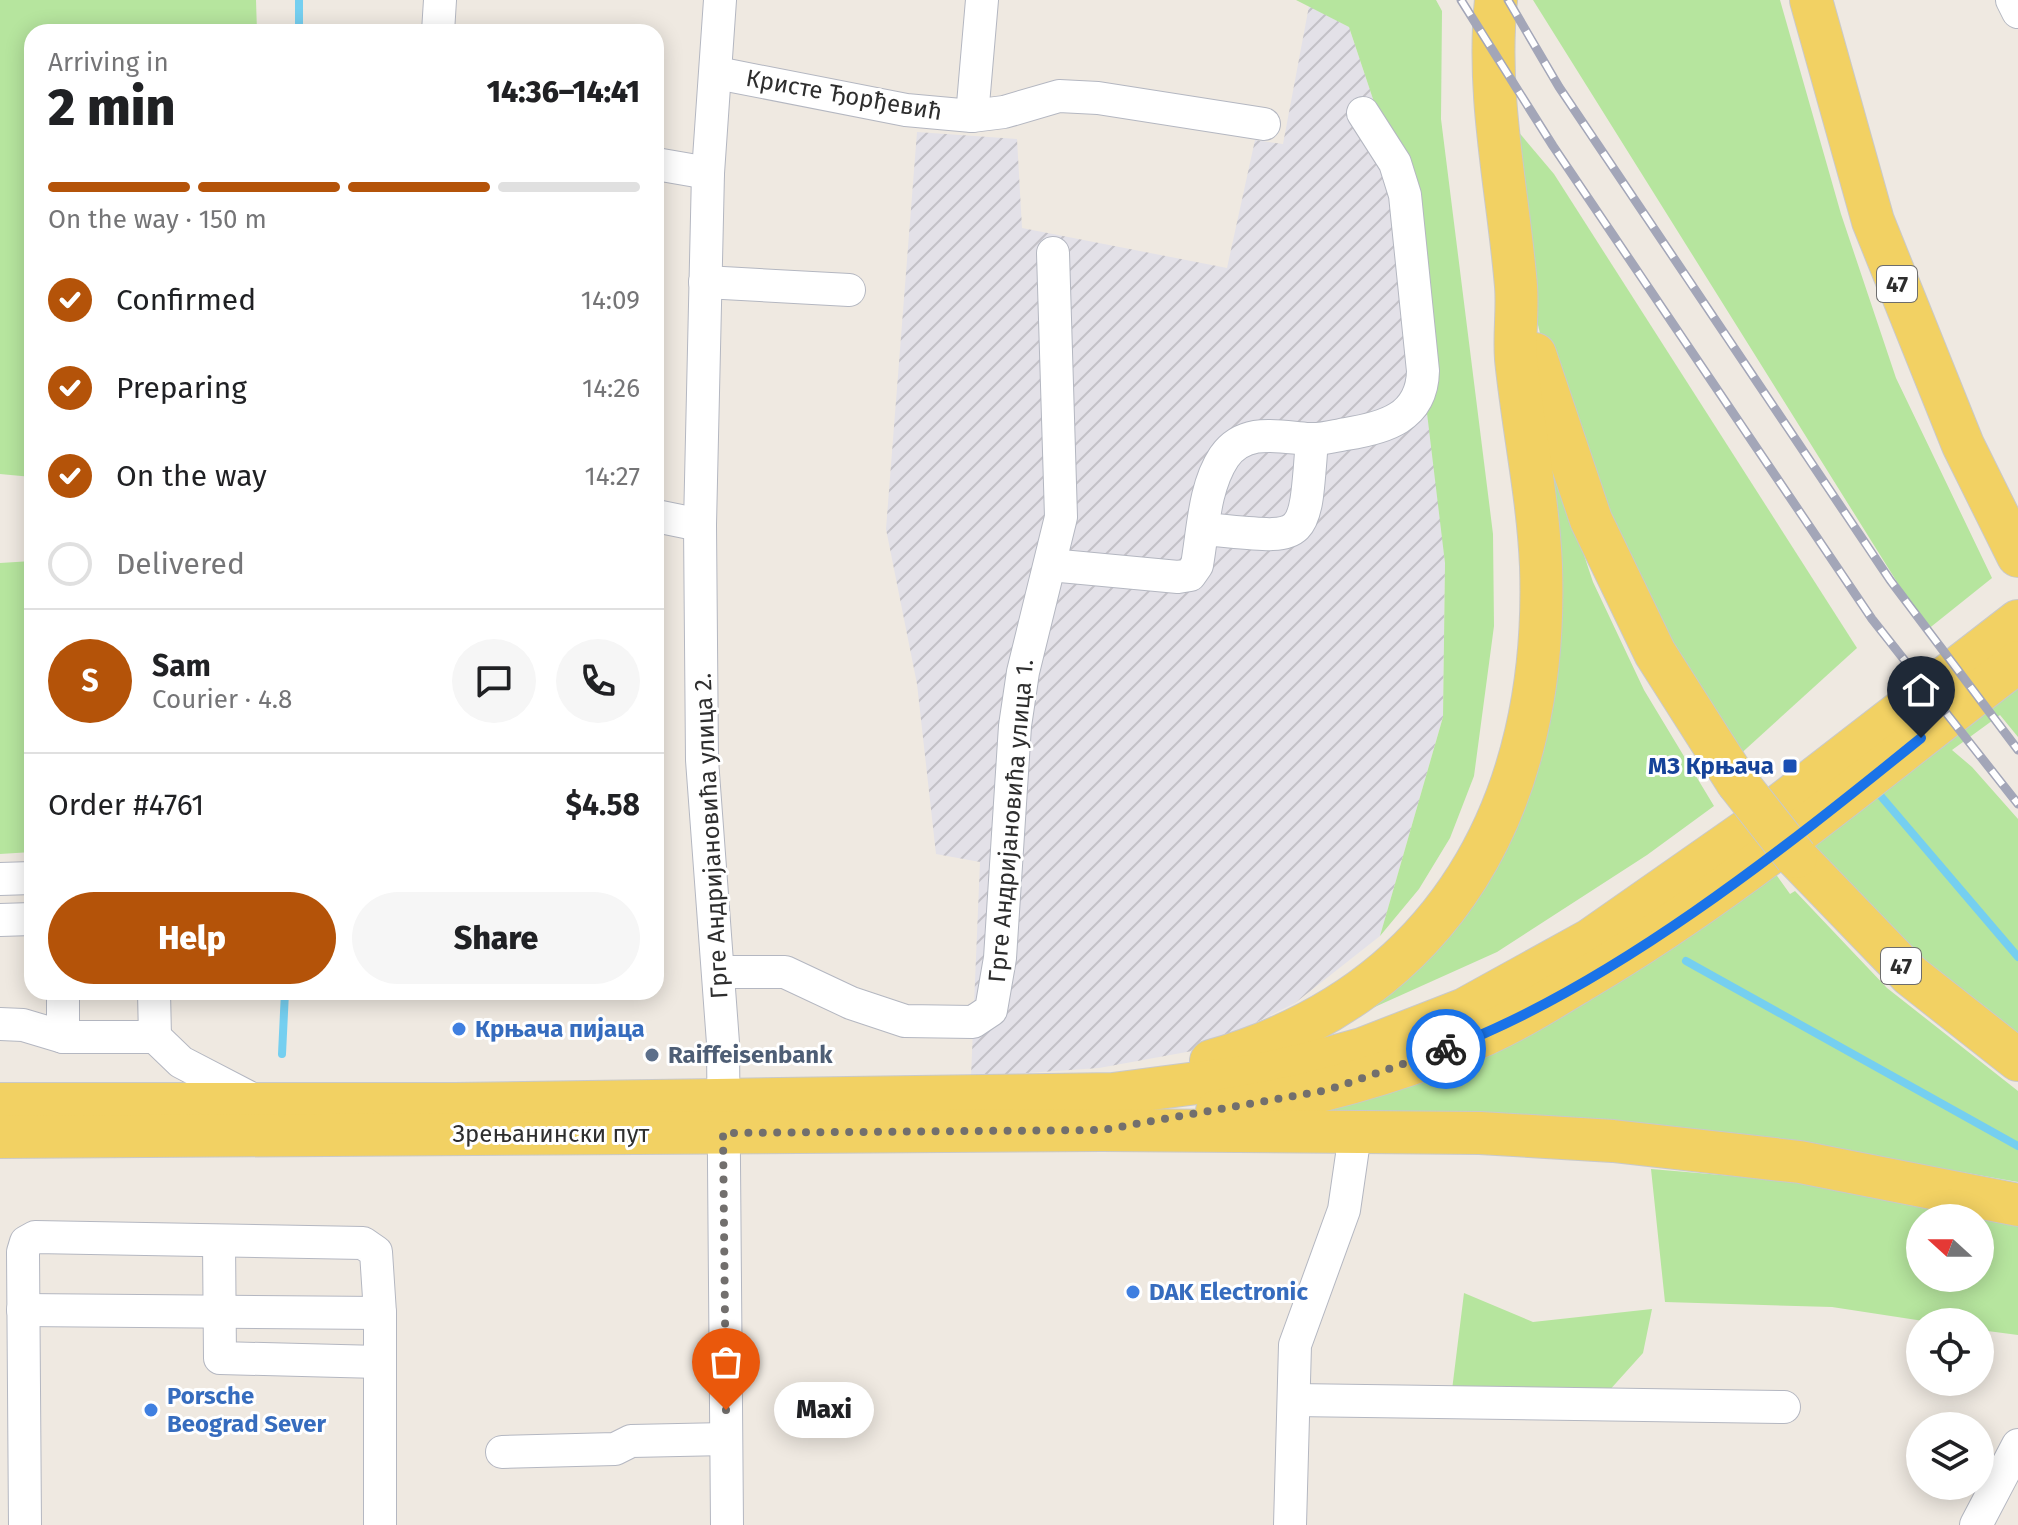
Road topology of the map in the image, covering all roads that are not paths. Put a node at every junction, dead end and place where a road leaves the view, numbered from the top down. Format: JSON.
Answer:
{"nodes":[{"id":1,"x":440,"y":0,"type":"edge"},
{"id":2,"x":720,"y":0,"type":"edge"},
{"id":3,"x":982,"y":0,"type":"edge"},
{"id":4,"x":1496,"y":0,"type":"edge"},
{"id":5,"x":1811,"y":0,"type":"edge"},
{"id":6,"x":2012,"y":0,"type":"edge"},
{"id":7,"x":2018,"y":12,"type":"edge"},
{"id":8,"x":438,"y":24,"type":"edge"},
{"id":9,"x":717,"y":73,"type":"junction"},
{"id":10,"x":1363,"y":113,"type":"dead end"},
{"id":11,"x":972,"y":116,"type":"junction"},
{"id":12,"x":1264,"y":124,"type":"dead end"},
{"id":13,"x":664,"y":165,"type":"edge"},
{"id":14,"x":708,"y":173,"type":"junction"},
{"id":15,"x":1053,"y":253,"type":"dead end"},
{"id":16,"x":705,"y":282,"type":"junction"},
{"id":17,"x":1516,"y":288,"type":"junction"},
{"id":18,"x":849,"y":290,"type":"dead end"},
{"id":19,"x":1312,"y":439,"type":"junction"},
{"id":20,"x":664,"y":518,"type":"edge"},
{"id":21,"x":700,"y":525,"type":"junction"},
{"id":22,"x":1203,"y":529,"type":"junction"},
{"id":23,"x":2018,"y":556,"type":"edge"},
{"id":24,"x":1050,"y":565,"type":"junction"},
{"id":25,"x":2018,"y":621,"type":"edge"},
{"id":26,"x":2018,"y":662,"type":"edge"},
{"id":27,"x":24,"y":878,"type":"edge"},
{"id":28,"x":0,"y":879,"type":"edge"},
{"id":29,"x":24,"y":919,"type":"edge"},
{"id":30,"x":0,"y":920,"type":"edge"},
{"id":31,"x":719,"y":972,"type":"junction"},
{"id":32,"x":63,"y":1000,"type":"edge"},
{"id":33,"x":154,"y":1000,"type":"edge"},
{"id":34,"x":0,"y":1024,"type":"edge"},
{"id":35,"x":63,"y":1037,"type":"junction"},
{"id":36,"x":155,"y":1037,"type":"junction"},
{"id":37,"x":2018,"y":1060,"type":"edge"},
{"id":38,"x":1061,"y":1095,"type":"junction"},
{"id":39,"x":0,"y":1104,"type":"edge"},
{"id":40,"x":262,"y":1104,"type":"junction"},
{"id":41,"x":723,"y":1116,"type":"junction"},
{"id":42,"x":1102,"y":1130,"type":"junction"},
{"id":43,"x":1355,"y":1134,"type":"junction"},
{"id":44,"x":0,"y":1137,"type":"edge"},
{"id":45,"x":2018,"y":1205,"type":"edge"},
{"id":46,"x":219,"y":1241,"type":"junction"},
{"id":47,"x":11,"y":1252,"type":"edge"},
{"id":48,"x":23,"y":1310,"type":"junction"},
{"id":49,"x":218,"y":1312,"type":"junction"},
{"id":50,"x":380,"y":1313,"type":"junction"},
{"id":51,"x":379,"y":1362,"type":"junction"},
{"id":52,"x":1294,"y":1400,"type":"junction"},
{"id":53,"x":1784,"y":1407,"type":"dead end"},
{"id":54,"x":726,"y":1439,"type":"junction"},
{"id":55,"x":2018,"y":1445,"type":"edge"},
{"id":56,"x":502,"y":1452,"type":"dead end"},
{"id":57,"x":25,"y":1525,"type":"edge"},
{"id":58,"x":380,"y":1525,"type":"edge"},
{"id":59,"x":727,"y":1525,"type":"edge"},
{"id":60,"x":1290,"y":1525,"type":"edge"},
{"id":61,"x":1976,"y":1525,"type":"edge"}],
"edges":[{"from":1,"to":8,"type":"street"},
{"from":2,"to":9,"type":"street","name":"Грге Андријановића улица 2."},
{"from":3,"to":11,"type":"street","name":"Кристе Ђорђевић"},
{"from":4,"to":17,"type":"main road","number":"47"},
{"from":5,"to":23,"type":"main road","number":"47"},
{"from":6,"to":7,"type":"street"},
{"from":9,"to":11,"type":"street","name":"Кристе Ђорђевић"},
{"from":9,"to":14,"type":"street","name":"Грге Андријановића улица 2."},
{"from":10,"to":19,"type":"street"},
{"from":11,"to":12,"type":"street","name":"Кристе Ђорђевић"},
{"from":13,"to":14,"type":"street"},
{"from":14,"to":16,"type":"street","name":"Грге Андријановића улица 2."},
{"from":15,"to":24,"type":"street","name":"Грге Андријановића улица 1."},
{"from":16,"to":18,"type":"street"},
{"from":16,"to":21,"type":"street","name":"Грге Андријановића улица 2."},
{"from":17,"to":37,"type":"main road","number":"47","bridge":true},
{"from":17,"to":38,"type":"main road"},
{"from":19,"to":22,"type":"street"},
{"from":19,"to":22,"type":"street"},
{"from":20,"to":21,"type":"street"},
{"from":21,"to":31,"type":"street","name":"Грге Андријановића улица 2."},
{"from":22,"to":24,"type":"street"},
{"from":24,"to":31,"type":"street","name":"Грге Андријановића улица 1."},
{"from":25,"to":38,"type":"main road"},
{"from":26,"to":42,"type":"main road"},
{"from":27,"to":28,"type":"street"},
{"from":29,"to":30,"type":"street"},
{"from":31,"to":41,"type":"street","name":"Грге Андријановића улица 2."},
{"from":32,"to":35,"type":"street"},
{"from":33,"to":36,"type":"street"},
{"from":34,"to":35,"type":"street"},
{"from":35,"to":36,"type":"street"},
{"from":36,"to":40,"type":"street"},
{"from":38,"to":41,"type":"main road","name":"Зрењанински пут"},
{"from":39,"to":40,"type":"main road","name":"Зрењанински пут"},
{"from":40,"to":41,"type":"main road","name":"Зрењанински пут"},
{"from":41,"to":42,"type":"main road","name":"Зрењанински пут"},
{"from":41,"to":44,"type":"main road","name":"Зрењанински пут"},
{"from":41,"to":54,"type":"street","name":"Грге Андријановића улица 2."},
{"from":42,"to":43,"type":"main road"},
{"from":43,"to":45,"type":"main road"},
{"from":43,"to":52,"type":"street"},
{"from":46,"to":47,"type":"street"},
{"from":46,"to":49,"type":"street"},
{"from":46,"to":50,"type":"street"},
{"from":47,"to":48,"type":"street"},
{"from":48,"to":49,"type":"street"},
{"from":48,"to":57,"type":"street"},
{"from":49,"to":50,"type":"street"},
{"from":49,"to":51,"type":"street"},
{"from":50,"to":51,"type":"street"},
{"from":51,"to":58,"type":"street"},
{"from":52,"to":53,"type":"street"},
{"from":52,"to":60,"type":"street"},
{"from":54,"to":56,"type":"street"},
{"from":54,"to":59,"type":"street","name":"Грге Андријановића улица 2."},
{"from":55,"to":61,"type":"street"}]}
